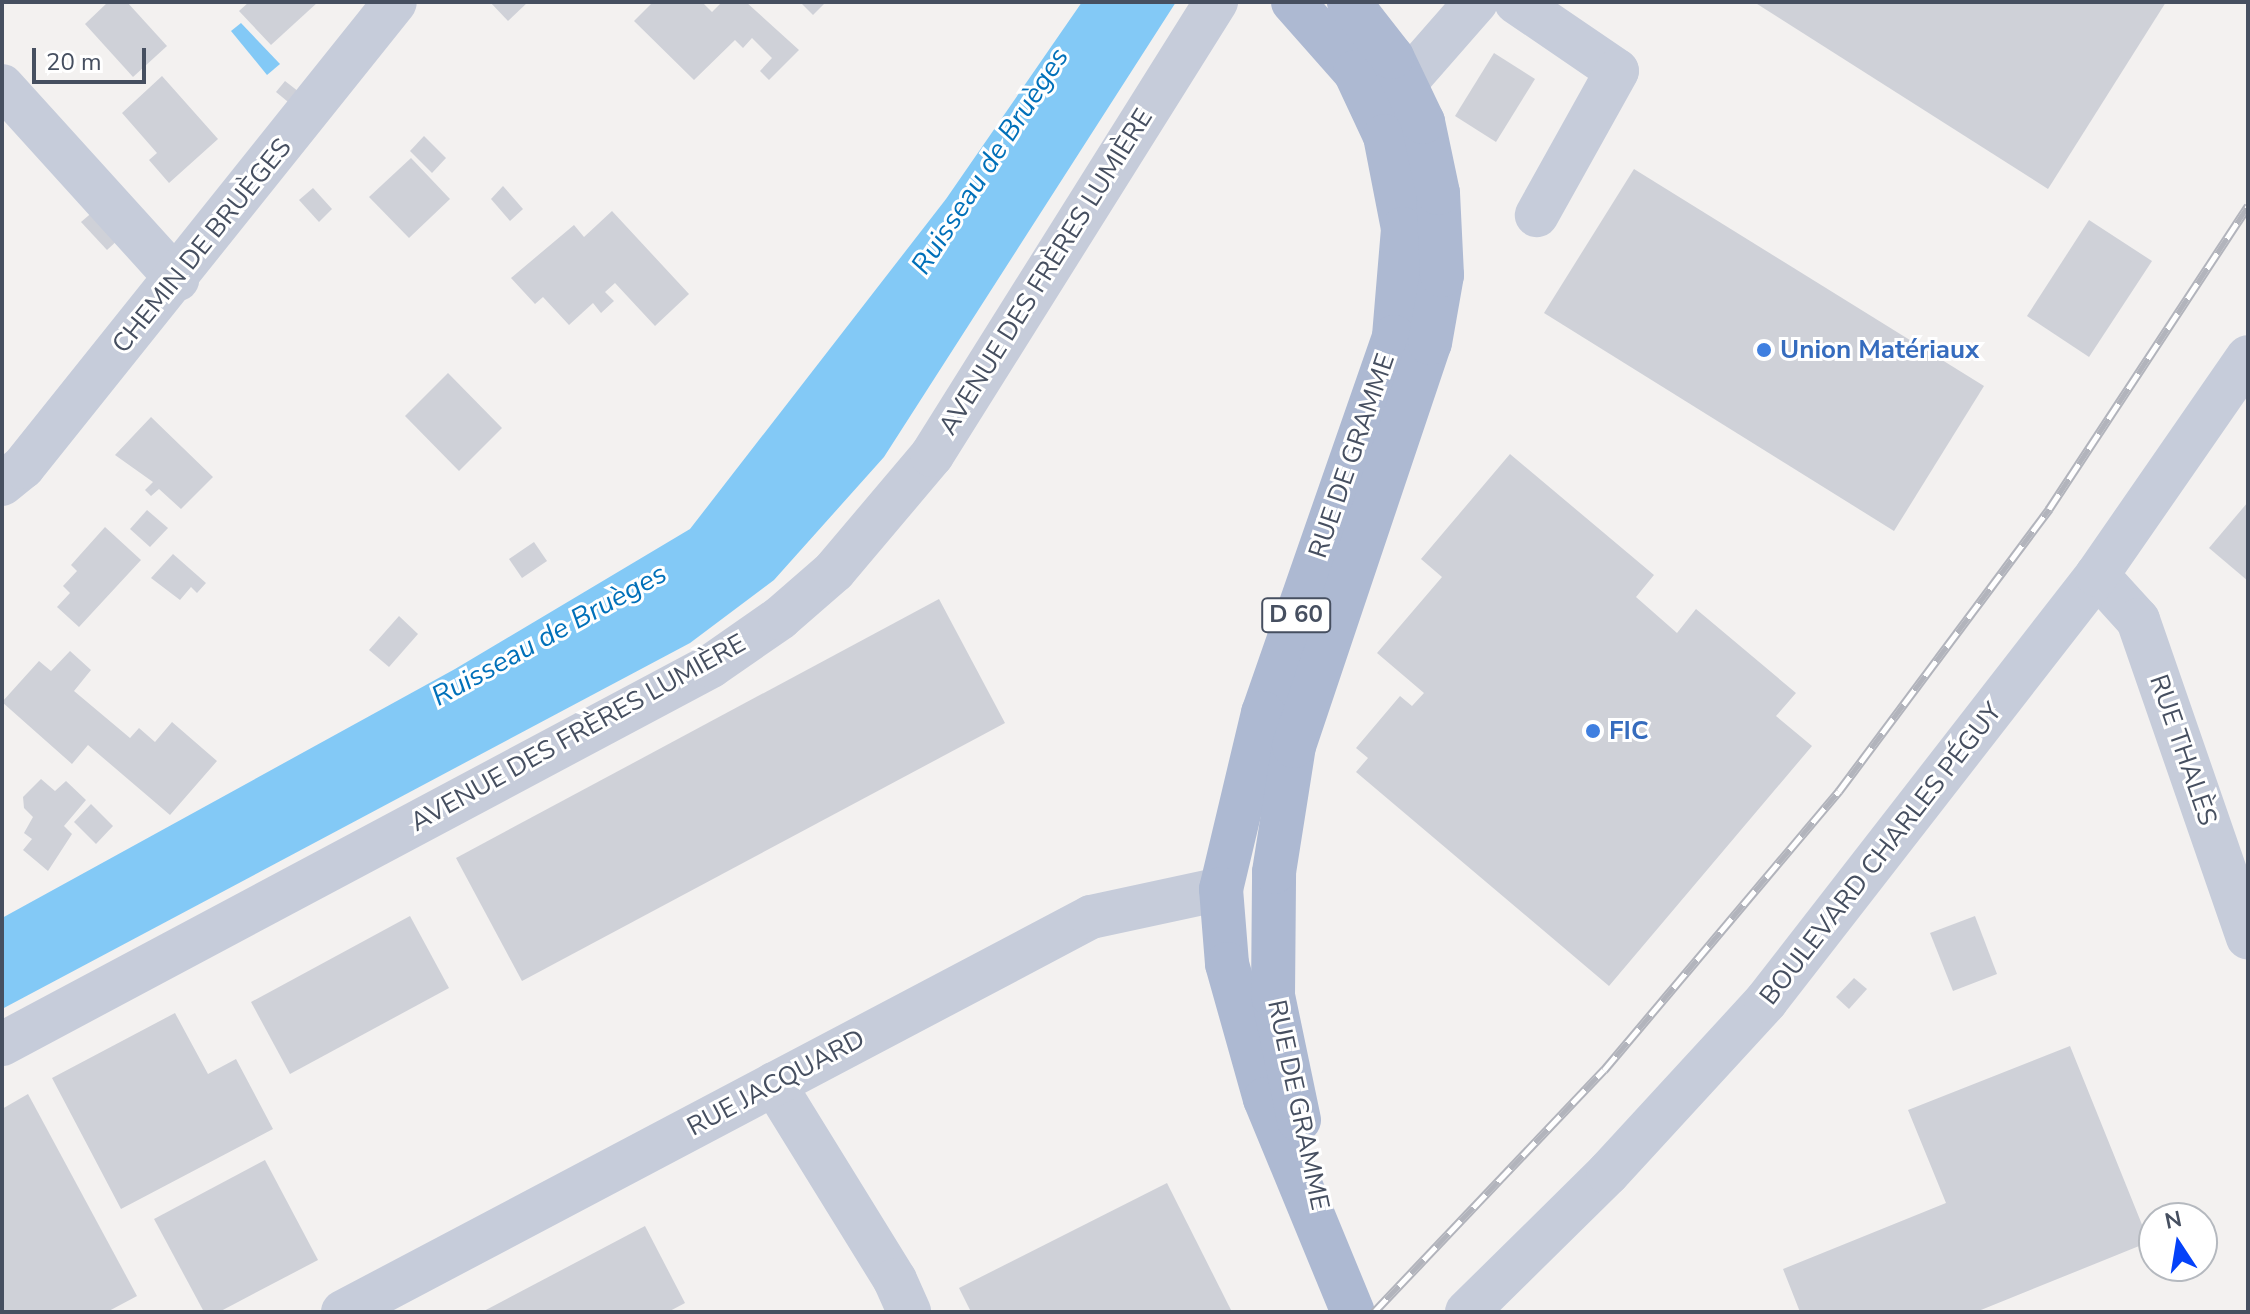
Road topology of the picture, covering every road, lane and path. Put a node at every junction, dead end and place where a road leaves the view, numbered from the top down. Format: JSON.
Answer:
{"nodes":[{"id":1,"x":395,"y":2,"type":"edge"},
{"id":2,"x":1216,"y":2,"type":"edge"},
{"id":3,"x":1293,"y":2,"type":"edge"},
{"id":4,"x":1349,"y":2,"type":"edge"},
{"id":5,"x":1476,"y":2,"type":"edge"},
{"id":6,"x":1516,"y":2,"type":"edge"},
{"id":7,"x":1405,"y":83,"type":"junction"},
{"id":8,"x":2,"y":86,"type":"edge"},
{"id":9,"x":1537,"y":215,"type":"dead end"},
{"id":10,"x":177,"y":279,"type":"junction"},
{"id":11,"x":2248,"y":357,"type":"edge"},
{"id":12,"x":2,"y":484,"type":"edge"},
{"id":13,"x":2097,"y":575,"type":"junction"},
{"id":14,"x":1221,"y":889,"type":"junction"},
{"id":15,"x":2248,"y":937,"type":"edge"},
{"id":16,"x":2,"y":1044,"type":"edge"},
{"id":17,"x":774,"y":1084,"type":"junction"},
{"id":18,"x":1329,"y":1247,"type":"junction"},
{"id":19,"x":343,"y":1312,"type":"edge"},
{"id":20,"x":909,"y":1312,"type":"edge"},
{"id":21,"x":1353,"y":1312,"type":"edge"},
{"id":22,"x":1467,"y":1312,"type":"edge"}],
"edges":[{"from":1,"to":10,"type":"street","name":"CHEMIN DE BRUÈGES"},
{"from":2,"to":16,"type":"street","name":"AVENUE DES FRÈRES LUMIÈRE"},
{"from":3,"to":14,"type":"main road","name":"RUE DE GRAMME","number":"D 60"},
{"from":4,"to":7,"type":"main road","name":"RUE DE GRAMME","number":"D 60"},
{"from":5,"to":7,"type":"street"},
{"from":6,"to":9,"type":"street"},
{"from":7,"to":18,"type":"main road","name":"RUE DE GRAMME","number":"D 60"},
{"from":8,"to":10,"type":"street"},
{"from":10,"to":12,"type":"street","name":"CHEMIN DE BRUÈGES"},
{"from":11,"to":13,"type":"street","name":"BOULEVARD CHARLES PÉGUY"},
{"from":13,"to":15,"type":"street","name":"RUE THALÈS"},
{"from":13,"to":22,"type":"street","name":"BOULEVARD CHARLES PÉGUY"},
{"from":14,"to":17,"type":"street","name":"RUE JACQUARD"},
{"from":14,"to":18,"type":"main road","name":"RUE DE GRAMME","number":"D 60"},
{"from":17,"to":19,"type":"street","name":"RUE JACQUARD"},
{"from":17,"to":20,"type":"street"},
{"from":18,"to":21,"type":"main road","name":"RUE DE GRAMME","number":"D 60"}]}
